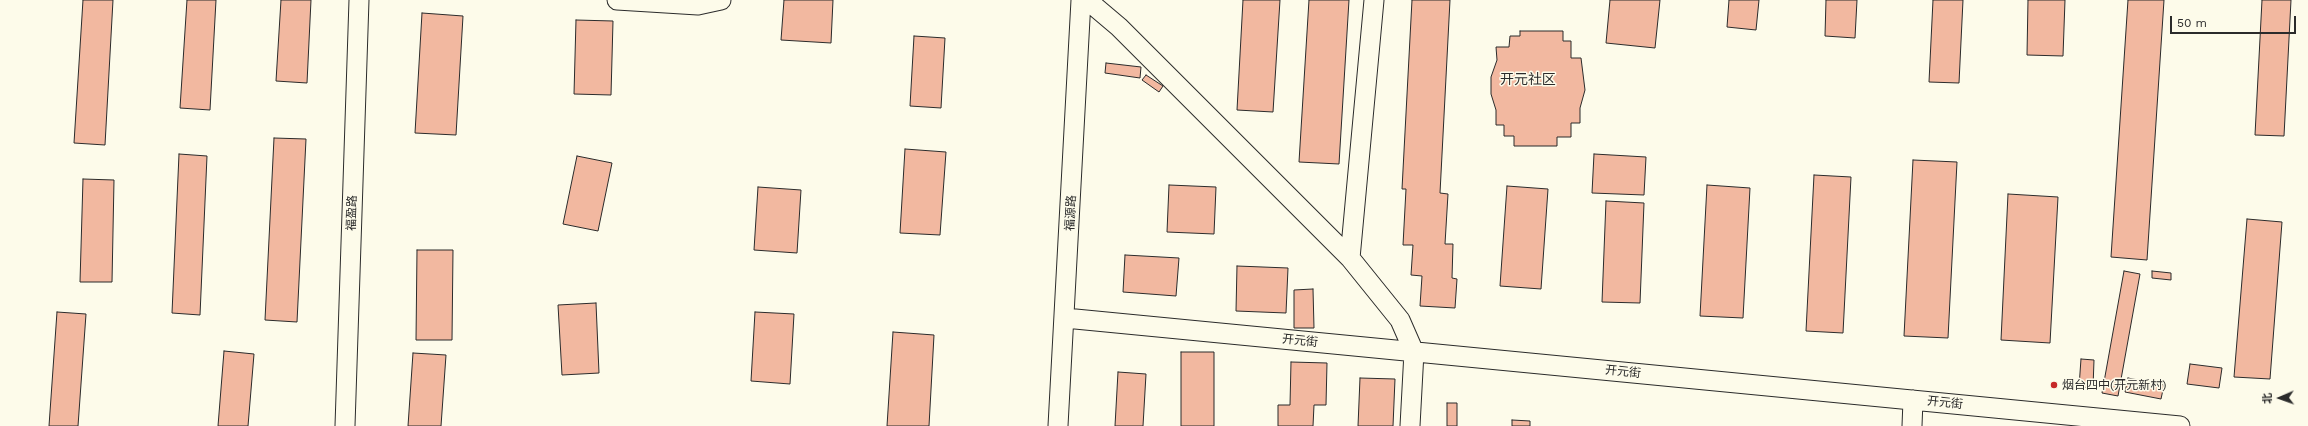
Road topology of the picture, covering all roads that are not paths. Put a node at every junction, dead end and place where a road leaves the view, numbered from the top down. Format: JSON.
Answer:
{"nodes":[{"id":1,"x":359,"y":0,"type":"edge"},
{"id":2,"x":617,"y":0,"type":"edge"},
{"id":3,"x":722,"y":0,"type":"edge"},
{"id":4,"x":1082,"y":0,"type":"edge"},
{"id":5,"x":1087,"y":0,"type":"edge"},
{"id":6,"x":1374,"y":0,"type":"edge"},
{"id":7,"x":1350,"y":258,"type":"junction"},
{"id":8,"x":1065,"y":318,"type":"junction"},
{"id":9,"x":1414,"y":352,"type":"junction"},
{"id":10,"x":1913,"y":400,"type":"junction"},
{"id":11,"x":345,"y":426,"type":"edge"},
{"id":12,"x":1058,"y":426,"type":"edge"},
{"id":13,"x":1410,"y":426,"type":"edge"},
{"id":14,"x":1912,"y":426,"type":"edge"},
{"id":15,"x":2180,"y":426,"type":"edge"}],
"edges":[{"from":1,"to":11,"type":"street","name":"福盈路"},
{"from":2,"to":3,"type":"street"},
{"from":4,"to":8,"type":"street","name":"福源路"},
{"from":5,"to":7,"type":"street"},
{"from":6,"to":7,"type":"street"},
{"from":7,"to":9,"type":"street"},
{"from":8,"to":9,"type":"street","name":"开元街"},
{"from":8,"to":12,"type":"street","name":"福源路"},
{"from":9,"to":10,"type":"street","name":"开元街"},
{"from":9,"to":13,"type":"street"},
{"from":10,"to":14,"type":"street"},
{"from":10,"to":15,"type":"street","name":"开元街"}]}
